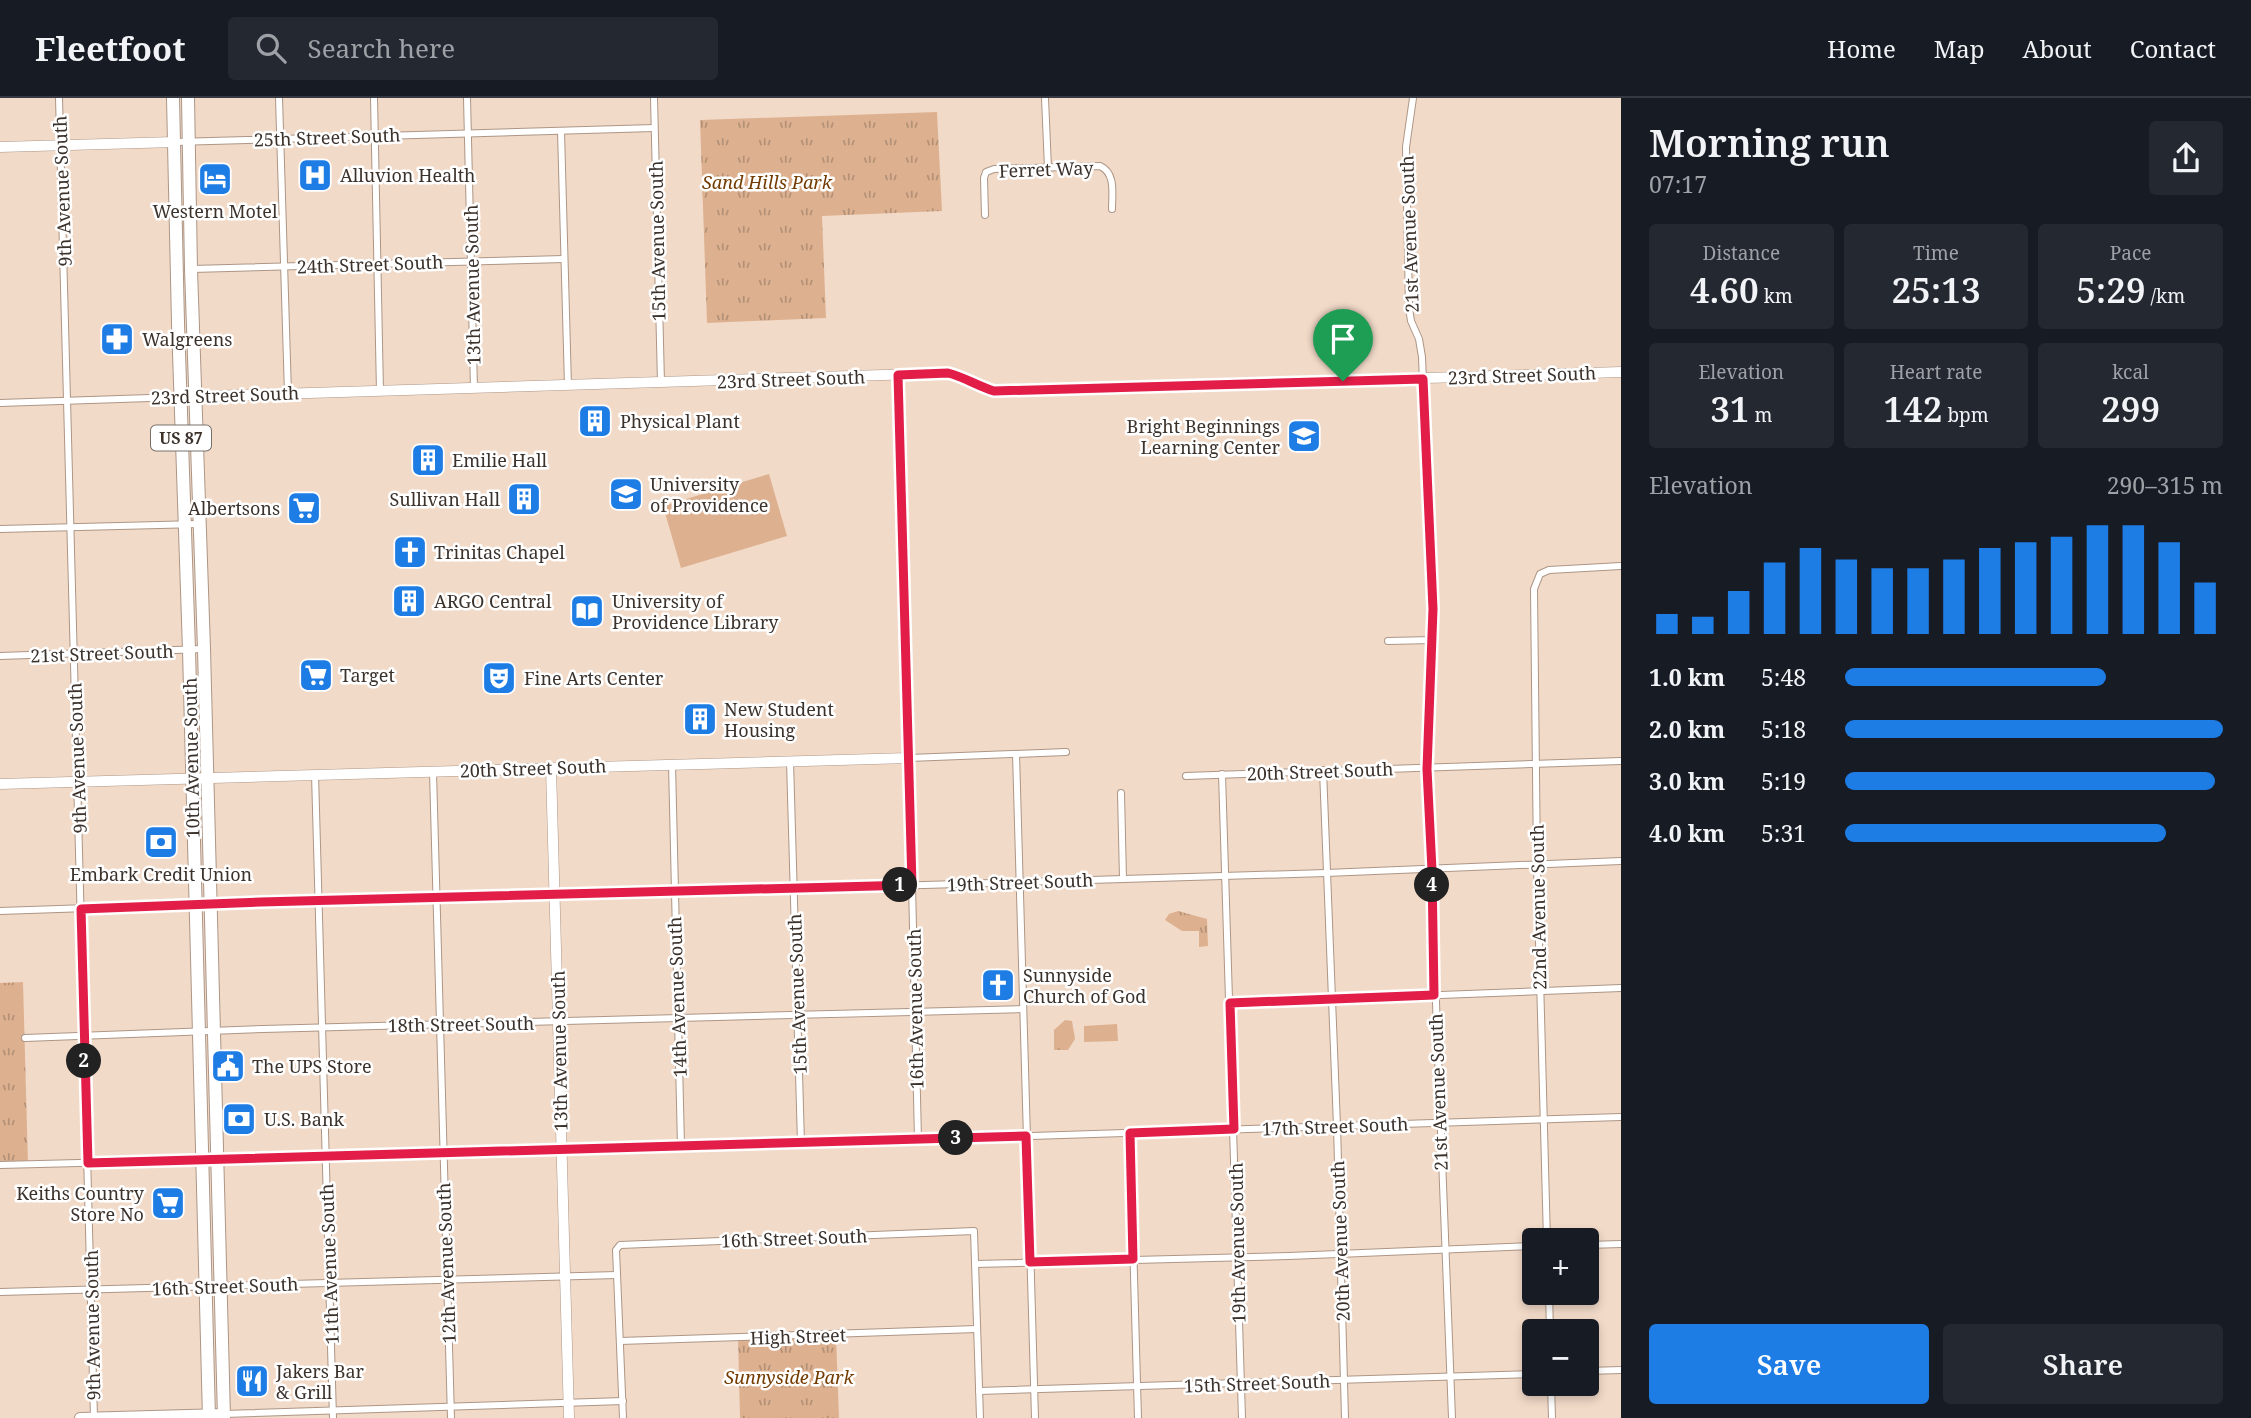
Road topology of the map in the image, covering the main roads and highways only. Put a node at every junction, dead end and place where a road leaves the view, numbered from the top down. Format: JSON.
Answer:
{"nodes":[{"id":1,"x":173,"y":98,"type":"edge"},
{"id":2,"x":188,"y":98,"type":"edge"},
{"id":3,"x":224,"y":1416,"type":"edge"},
{"id":4,"x":209,"y":1417,"type":"edge"},
{"id":5,"x":80,"y":1418,"type":"edge"},
{"id":6,"x":94,"y":1418,"type":"edge"}],
"edges":[{"from":1,"to":4,"type":"highway","name":"10th Avenue South","number":"US 87"},
{"from":2,"to":3,"type":"highway","name":"10th Avenue South","number":"US 87"},
{"from":3,"to":4,"type":"main road"},
{"from":4,"to":6,"type":"main road"},
{"from":5,"to":6,"type":"main road"}]}
